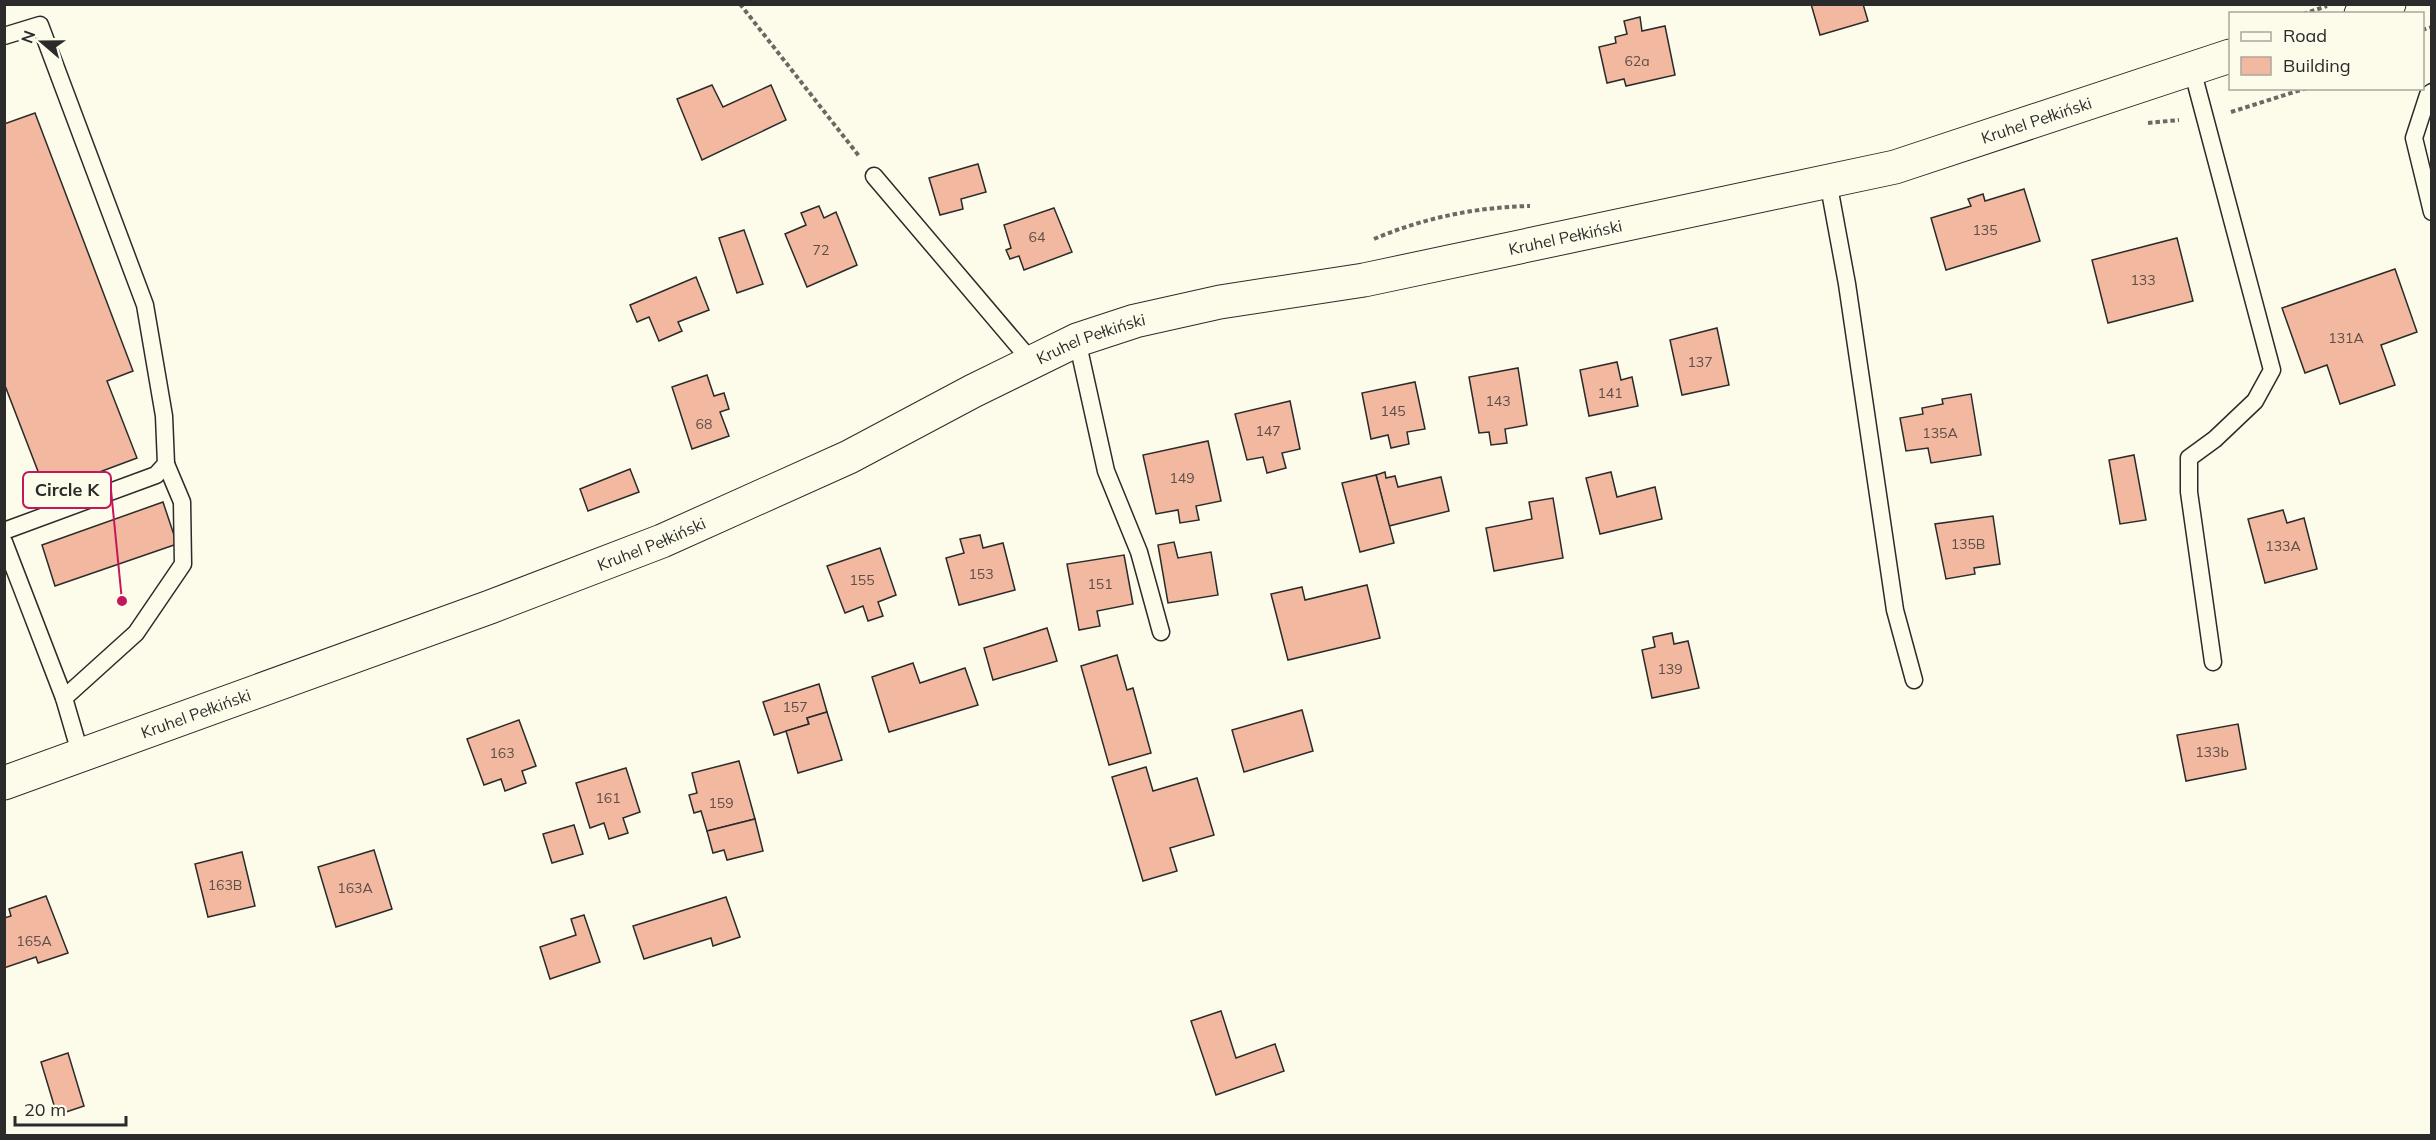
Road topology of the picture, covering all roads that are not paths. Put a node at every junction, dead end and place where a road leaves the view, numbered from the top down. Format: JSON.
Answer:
{"nodes":[{"id":1,"x":2389,"y":4,"type":"edge"},
{"id":2,"x":2367,"y":12,"type":"edge"},
{"id":3,"x":4,"y":36,"type":"edge"},
{"id":4,"x":2229,"y":56,"type":"edge"},
{"id":5,"x":2192,"y":69,"type":"junction"},
{"id":6,"x":2432,"y":92,"type":"edge"},
{"id":7,"x":874,"y":176,"type":"road end"},
{"id":8,"x":1828,"y":181,"type":"junction"},
{"id":9,"x":2432,"y":212,"type":"edge"},
{"id":10,"x":1077,"y":340,"type":"junction"},
{"id":11,"x":1032,"y":362,"type":"junction"},
{"id":12,"x":166,"y":465,"type":"junction"},
{"id":13,"x":4,"y":531,"type":"edge"},
{"id":14,"x":4,"y":542,"type":"edge"},
{"id":15,"x":1161,"y":633,"type":"dead end"},
{"id":16,"x":2213,"y":662,"type":"dead end"},
{"id":17,"x":1914,"y":680,"type":"dead end"},
{"id":18,"x":64,"y":698,"type":"junction"},
{"id":19,"x":81,"y":756,"type":"junction"},
{"id":20,"x":4,"y":783,"type":"edge"}],
"edges":[{"from":1,"to":2,"type":"main road"},
{"from":3,"to":12,"type":"lane"},
{"from":4,"to":5,"type":"main road","name":"Kruhel Pełkiński"},
{"from":5,"to":8,"type":"main road","name":"Kruhel Pełkiński"},
{"from":5,"to":16,"type":"lane"},
{"from":6,"to":9,"type":"lane"},
{"from":7,"to":11,"type":"lane"},
{"from":8,"to":10,"type":"main road","name":"Kruhel Pełkiński"},
{"from":8,"to":17,"type":"lane"},
{"from":10,"to":11,"type":"main road","name":"Kruhel Pełkiński"},
{"from":10,"to":15,"type":"lane"},
{"from":11,"to":19,"type":"main road","name":"Kruhel Pełkiński"},
{"from":12,"to":13,"type":"lane"},
{"from":12,"to":18,"type":"lane"},
{"from":14,"to":18,"type":"lane"},
{"from":18,"to":19,"type":"lane"},
{"from":19,"to":20,"type":"main road","name":"Kruhel Pełkiński"}]}
